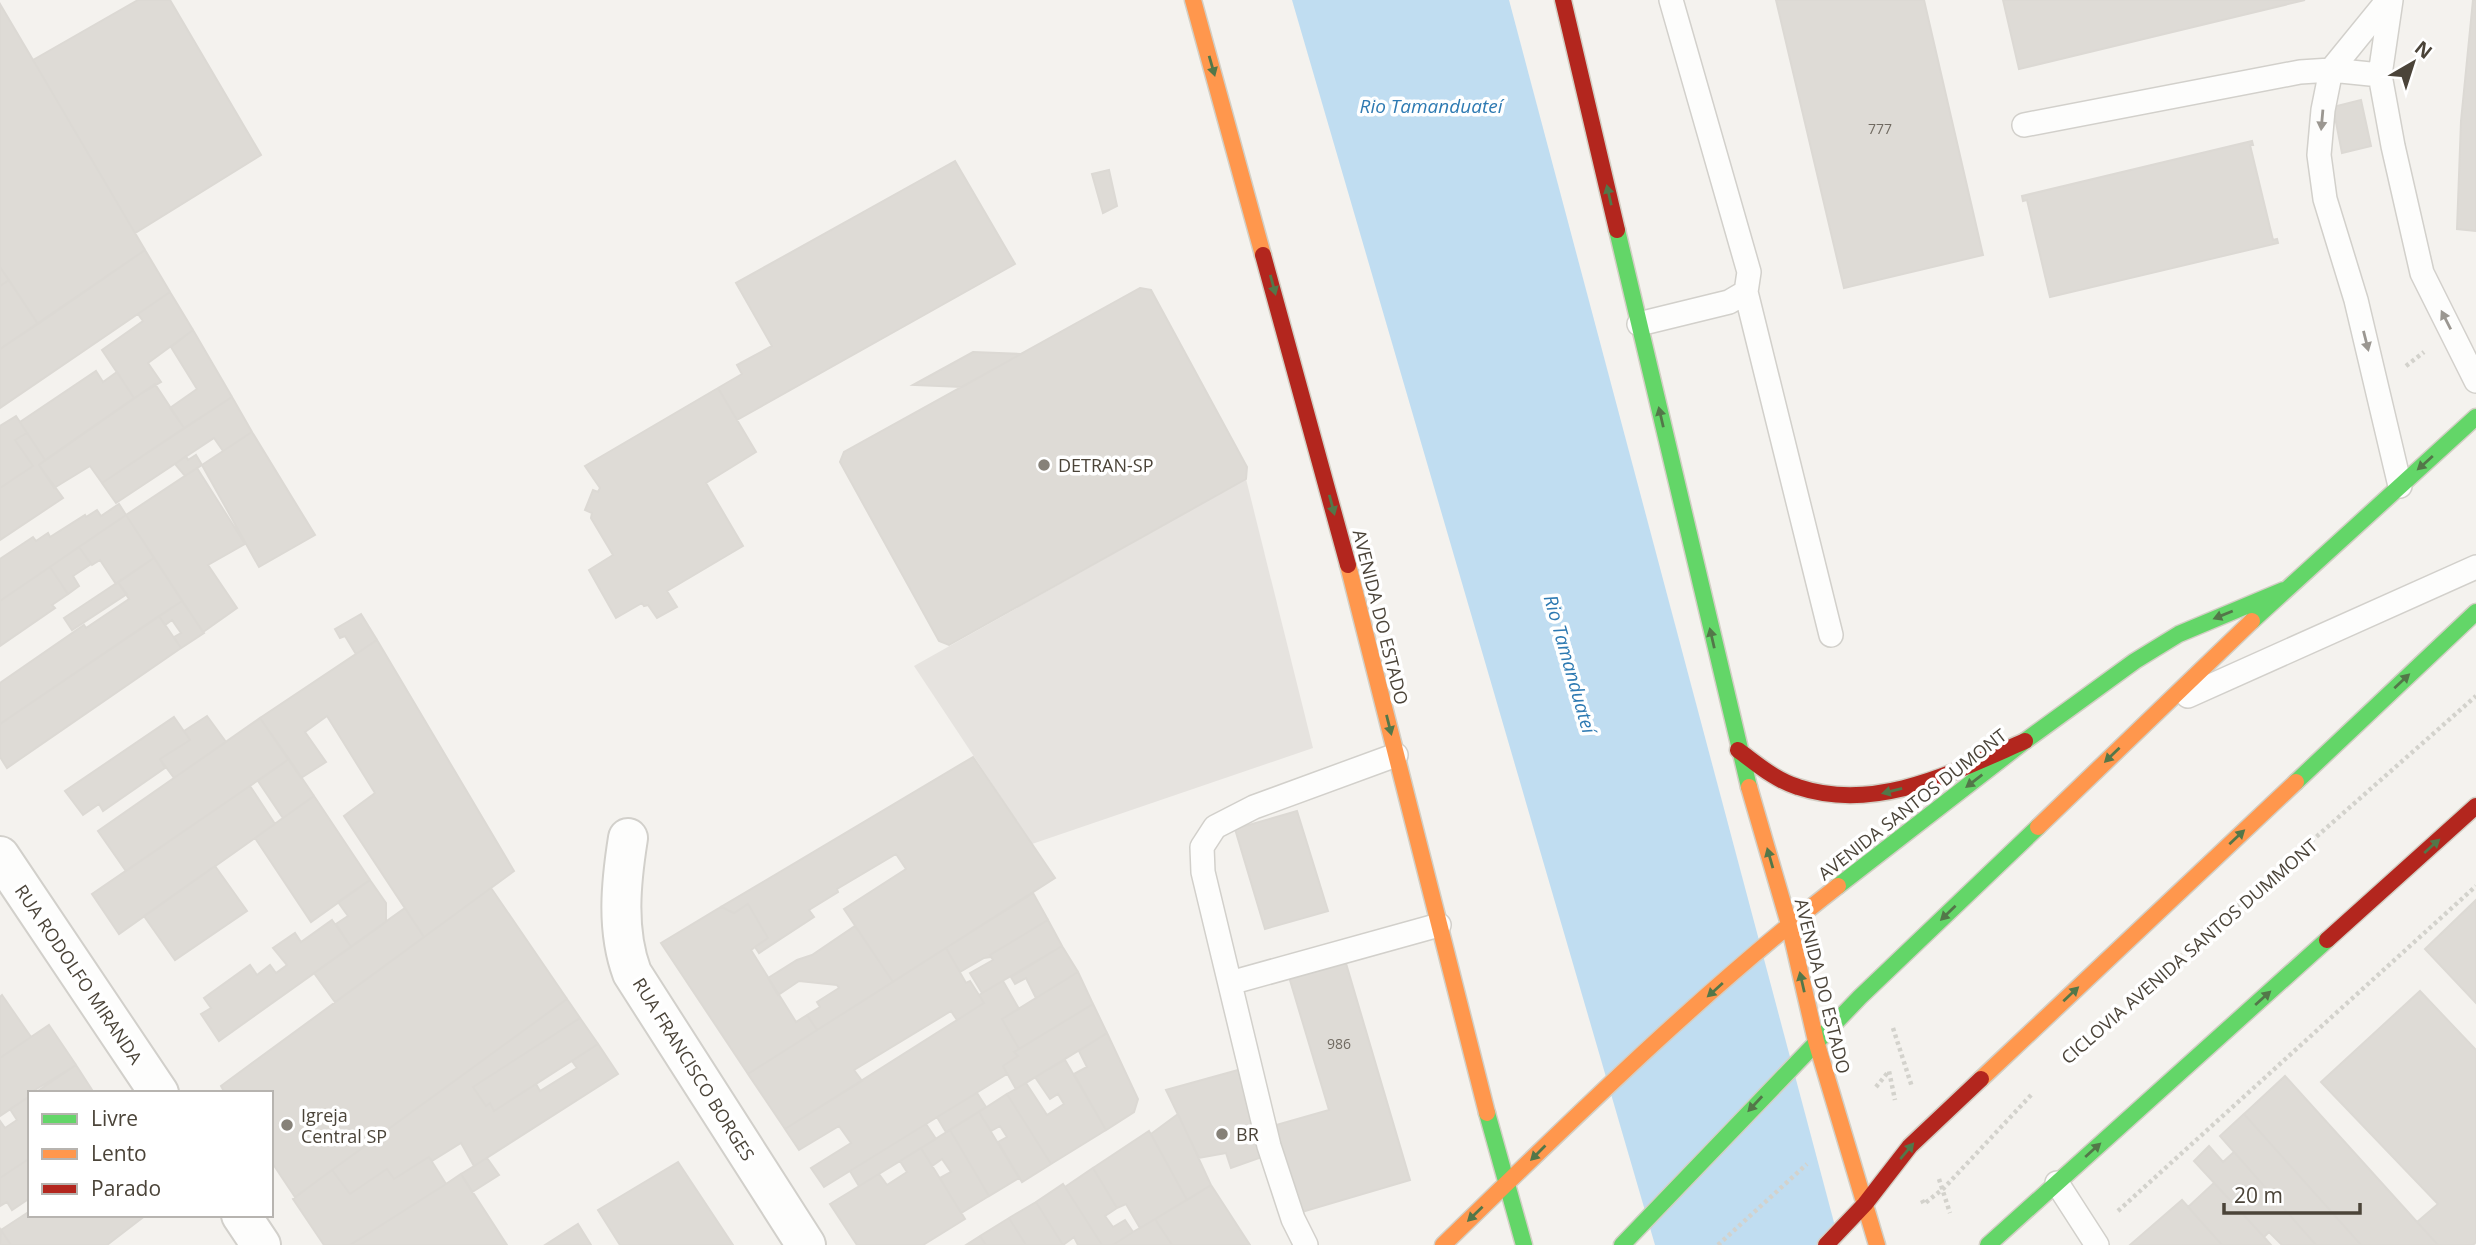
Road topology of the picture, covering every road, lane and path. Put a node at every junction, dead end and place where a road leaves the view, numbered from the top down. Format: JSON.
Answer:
{"nodes":[{"id":1,"x":1193,"y":0,"type":"edge"},
{"id":2,"x":1563,"y":0,"type":"edge"},
{"id":3,"x":1671,"y":0,"type":"edge"},
{"id":4,"x":2390,"y":0,"type":"edge"},
{"id":5,"x":2331,"y":70,"type":"junction"},
{"id":6,"x":2380,"y":75,"type":"junction"},
{"id":7,"x":2024,"y":125,"type":"dead end"},
{"id":8,"x":1745,"y":292,"type":"junction"},
{"id":9,"x":1639,"y":324,"type":"junction"},
{"id":10,"x":2476,"y":381,"type":"edge"},
{"id":11,"x":2476,"y":417,"type":"edge"},
{"id":12,"x":2400,"y":486,"type":"junction"},
{"id":13,"x":2476,"y":567,"type":"edge"},
{"id":14,"x":2286,"y":590,"type":"junction"},
{"id":15,"x":2476,"y":612,"type":"edge"},
{"id":16,"x":1832,"y":635,"type":"dead end"},
{"id":17,"x":2476,"y":696,"type":"edge"},
{"id":18,"x":2161,"y":708,"type":"junction"},
{"id":19,"x":2025,"y":741,"type":"junction"},
{"id":20,"x":1738,"y":750,"type":"junction"},
{"id":21,"x":1396,"y":755,"type":"junction"},
{"id":22,"x":2476,"y":806,"type":"edge"},
{"id":23,"x":628,"y":838,"type":"dead end"},
{"id":24,"x":0,"y":856,"type":"edge"},
{"id":25,"x":2476,"y":886,"type":"edge"},
{"id":26,"x":1789,"y":924,"type":"junction"},
{"id":27,"x":1439,"y":925,"type":"junction"},
{"id":28,"x":1230,"y":983,"type":"junction"},
{"id":29,"x":2133,"y":999,"type":"dead end"},
{"id":30,"x":1893,"y":1028,"type":"dead end"},
{"id":31,"x":1816,"y":1041,"type":"junction"},
{"id":32,"x":1913,"y":1090,"type":"dead end"},
{"id":33,"x":158,"y":1091,"type":"edge"},
{"id":34,"x":2034,"y":1092,"type":"dead end"},
{"id":35,"x":1815,"y":1157,"type":"dead end"},
{"id":36,"x":1939,"y":1178,"type":"dead end"},
{"id":37,"x":1507,"y":1183,"type":"junction"},
{"id":38,"x":2057,"y":1183,"type":"junction"},
{"id":39,"x":1944,"y":1188,"type":"junction"},
{"id":40,"x":1921,"y":1196,"type":"dead end"},
{"id":41,"x":1864,"y":1204,"type":"junction"},
{"id":42,"x":1950,"y":1213,"type":"dead end"},
{"id":43,"x":242,"y":1217,"type":"edge"},
{"id":44,"x":2094,"y":1241,"type":"edge"},
{"id":45,"x":1990,"y":1244,"type":"edge"},
{"id":46,"x":261,"y":1245,"type":"edge"},
{"id":47,"x":806,"y":1245,"type":"edge"},
{"id":48,"x":1306,"y":1245,"type":"edge"},
{"id":49,"x":1443,"y":1245,"type":"edge"},
{"id":50,"x":1524,"y":1245,"type":"edge"},
{"id":51,"x":1622,"y":1245,"type":"edge"},
{"id":52,"x":1718,"y":1245,"type":"edge"},
{"id":53,"x":1826,"y":1245,"type":"edge"},
{"id":54,"x":1877,"y":1245,"type":"edge"}],
"edges":[{"from":1,"to":21,"type":"main road","name":"AVENIDA DO ESTADO","one_way":true},
{"from":9,"to":2,"type":"main road","name":"AVENIDA DO ESTADO","one_way":true},
{"from":3,"to":8,"type":"lane"},
{"from":4,"to":5,"type":"lane"},
{"from":4,"to":6,"type":"lane"},
{"from":5,"to":6,"type":"lane"},
{"from":5,"to":7,"type":"lane"},
{"from":5,"to":12,"type":"lane","one_way":true},
{"from":10,"to":6,"type":"lane","one_way":true},
{"from":8,"to":9,"type":"lane"},
{"from":8,"to":16,"type":"lane"},
{"from":20,"to":9,"type":"main road","name":"AVENIDA DO ESTADO","one_way":true},
{"from":11,"to":12,"type":"main road","name":"AVENIDA SANTOS DUMONT","one_way":true},
{"from":12,"to":14,"type":"main road","name":"AVENIDA SANTOS DUMONT"},
{"from":13,"to":18,"type":"lane"},
{"from":14,"to":18,"type":"main road","name":"AVENIDA SANTOS DUMONT"},
{"from":14,"to":19,"type":"main road","name":"AVENIDA SANTOS DUMONT","one_way":true},
{"from":41,"to":15,"type":"main road","one_way":true},
{"from":17,"to":29,"type":"path","name":"CICLOVIA AVENIDA SANTOS DUMMONT"},
{"from":18,"to":31,"type":"main road","name":"AVENIDA SANTOS DUMONT","one_way":true},
{"from":19,"to":20,"type":"main road","one_way":true},
{"from":19,"to":26,"type":"main road","name":"AVENIDA SANTOS DUMONT","one_way":true},
{"from":26,"to":20,"type":"main road","name":"AVENIDA DO ESTADO","one_way":true},
{"from":21,"to":27,"type":"main road","name":"AVENIDA DO ESTADO"},
{"from":21,"to":28,"type":"lane"},
{"from":38,"to":22,"type":"main road","one_way":true},
{"from":23,"to":47,"type":"street","name":"RUA FRANCISCO BORGES"},
{"from":24,"to":33,"type":"street","name":"RUA RODOLFO MIRANDA"},
{"from":25,"to":44,"type":"path"},
{"from":31,"to":26,"type":"main road","name":"AVENIDA DO ESTADO","one_way":true},
{"from":26,"to":37,"type":"main road","name":"AVENIDA SANTOS DUMONT","one_way":true},
{"from":27,"to":28,"type":"lane"},
{"from":27,"to":37,"type":"main road","name":"AVENIDA DO ESTADO"},
{"from":28,"to":48,"type":"lane"},
{"from":30,"to":32,"type":"path"},
{"from":31,"to":41,"type":"main road","name":"AVENIDA DO ESTADO"},
{"from":31,"to":51,"type":"main road","name":"AVENIDA SANTOS DUMONT","one_way":true},
{"from":34,"to":39,"type":"path"},
{"from":35,"to":52,"type":"path"},
{"from":36,"to":39,"type":"path"},
{"from":37,"to":49,"type":"main road","name":"AVENIDA SANTOS DUMONT","one_way":true},
{"from":37,"to":50,"type":"main road","name":"AVENIDA DO ESTADO"},
{"from":38,"to":44,"type":"lane"},
{"from":38,"to":45,"type":"main road"},
{"from":39,"to":40,"type":"path"},
{"from":39,"to":42,"type":"path"},
{"from":41,"to":53,"type":"main road"},
{"from":41,"to":54,"type":"main road","name":"AVENIDA DO ESTADO"},
{"from":43,"to":46,"type":"street"}]}
